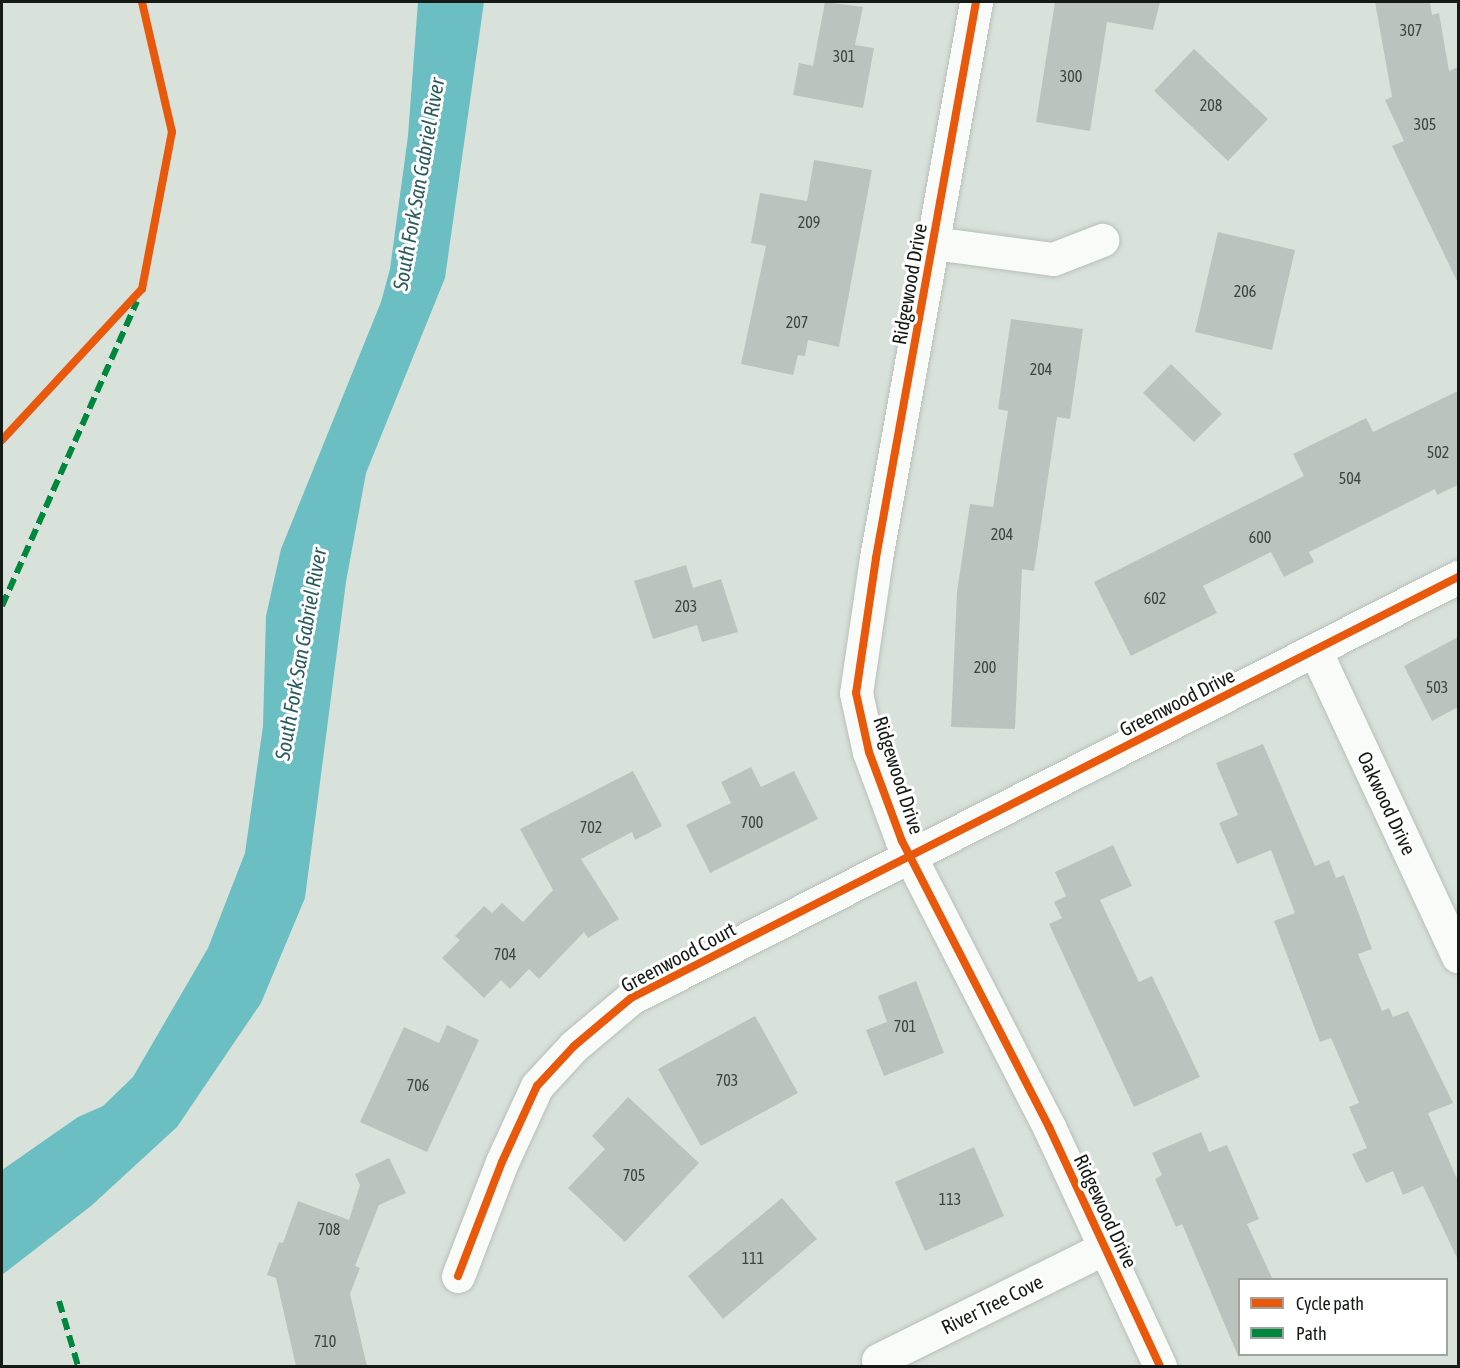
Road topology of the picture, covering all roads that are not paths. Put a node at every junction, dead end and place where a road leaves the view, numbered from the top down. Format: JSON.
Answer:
{"nodes":[{"id":1,"x":976,"y":2,"type":"edge"},
{"id":2,"x":1102,"y":240,"type":"dead end"},
{"id":3,"x":933,"y":243,"type":"junction"},
{"id":4,"x":1458,"y":577,"type":"edge"},
{"id":5,"x":1315,"y":650,"type":"junction"},
{"id":6,"x":909,"y":855,"type":"junction"},
{"id":7,"x":1458,"y":956,"type":"edge"},
{"id":8,"x":1105,"y":1248,"type":"junction"},
{"id":9,"x":458,"y":1276,"type":"dead end"},
{"id":10,"x":878,"y":1360,"type":"dead end"},
{"id":11,"x":1160,"y":1366,"type":"edge"}],
"edges":[{"from":1,"to":3,"type":"street","name":"Ridgewood Drive"},
{"from":2,"to":3,"type":"street"},
{"from":3,"to":6,"type":"street","name":"Ridgewood Drive"},
{"from":4,"to":5,"type":"street","name":"Greenwood Drive"},
{"from":5,"to":6,"type":"street","name":"Greenwood Drive"},
{"from":5,"to":7,"type":"street","name":"Oakwood Drive"},
{"from":6,"to":8,"type":"street","name":"Ridgewood Drive"},
{"from":6,"to":9,"type":"street","name":"Greenwood Court"},
{"from":8,"to":10,"type":"street","name":"River Tree Cove"},
{"from":8,"to":11,"type":"street","name":"Ridgewood Drive"}]}
